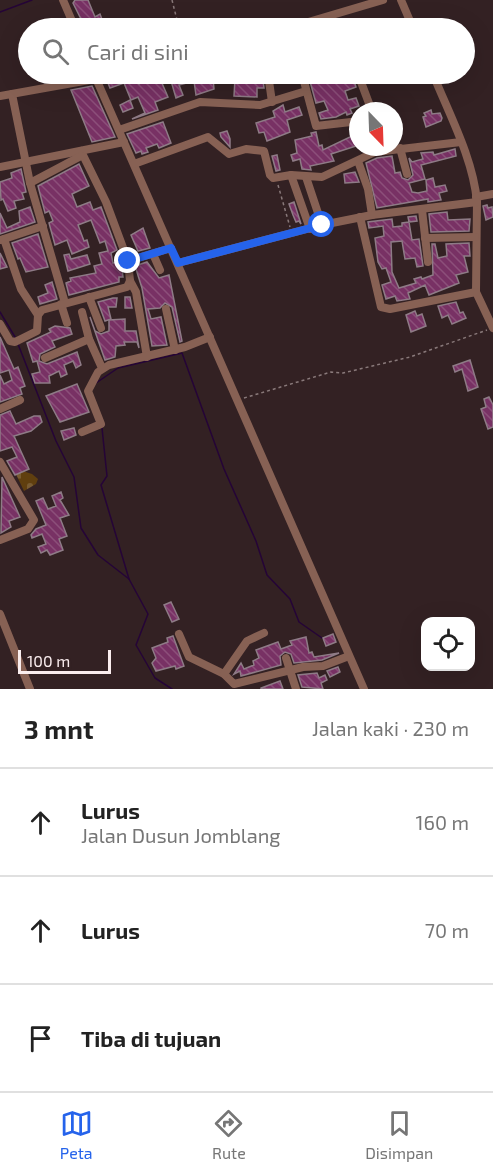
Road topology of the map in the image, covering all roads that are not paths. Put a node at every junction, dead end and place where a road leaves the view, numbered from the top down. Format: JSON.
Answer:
{"nodes":[{"id":1,"x":63,"y":0,"type":"edge"},
{"id":2,"x":383,"y":0,"type":"edge"},
{"id":3,"x":401,"y":0,"type":"edge"},
{"id":4,"x":71,"y":18,"type":"edge"},
{"id":5,"x":324,"y":18,"type":"edge"},
{"id":6,"x":409,"y":18,"type":"edge"},
{"id":7,"x":56,"y":84,"type":"edge"},
{"id":8,"x":99,"y":84,"type":"edge"},
{"id":9,"x":269,"y":84,"type":"edge"},
{"id":10,"x":304,"y":84,"type":"edge"},
{"id":11,"x":362,"y":84,"type":"edge"},
{"id":12,"x":437,"y":84,"type":"edge"},
{"id":13,"x":306,"y":91,"type":"junction"},
{"id":14,"x":12,"y":94,"type":"junction"},
{"id":15,"x":0,"y":96,"type":"edge"},
{"id":16,"x":272,"y":102,"type":"junction"},
{"id":17,"x":368,"y":102,"type":"edge"},
{"id":18,"x":349,"y":122,"type":"edge"},
{"id":19,"x":119,"y":130,"type":"junction"},
{"id":20,"x":461,"y":141,"type":"junction"},
{"id":21,"x":124,"y":142,"type":"junction"},
{"id":22,"x":403,"y":148,"type":"edge"},
{"id":23,"x":81,"y":154,"type":"junction"},
{"id":24,"x":362,"y":156,"type":"edge"},
{"id":25,"x":402,"y":156,"type":"edge"},
{"id":26,"x":358,"y":161,"type":"junction"},
{"id":27,"x":26,"y":162,"type":"junction"},
{"id":28,"x":134,"y":164,"type":"junction"},
{"id":29,"x":0,"y":167,"type":"edge"},
{"id":30,"x":407,"y":174,"type":"dead end"},
{"id":31,"x":291,"y":175,"type":"junction"},
{"id":32,"x":306,"y":177,"type":"junction"},
{"id":33,"x":30,"y":183,"type":"junction"},
{"id":34,"x":493,"y":194,"type":"edge"},
{"id":35,"x":477,"y":199,"type":"junction"},
{"id":36,"x":422,"y":210,"type":"junction"},
{"id":37,"x":372,"y":215,"type":"junction"},
{"id":38,"x":360,"y":217,"type":"junction"},
{"id":39,"x":322,"y":225,"type":"junction"},
{"id":40,"x":43,"y":226,"type":"junction"},
{"id":41,"x":310,"y":229,"type":"junction"},
{"id":42,"x":475,"y":237,"type":"junction"},
{"id":43,"x":425,"y":238,"type":"junction"},
{"id":44,"x":2,"y":239,"type":"edge"},
{"id":45,"x":171,"y":248,"type":"junction"},
{"id":46,"x":153,"y":254,"type":"junction"},
{"id":47,"x":128,"y":261,"type":"junction"},
{"id":48,"x":428,"y":262,"type":"dead end"},
{"id":49,"x":178,"y":263,"type":"junction"},
{"id":50,"x":160,"y":270,"type":"dead end"},
{"id":51,"x":130,"y":281,"type":"junction"},
{"id":52,"x":476,"y":292,"type":"junction"},
{"id":53,"x":89,"y":297,"type":"junction"},
{"id":54,"x":63,"y":304,"type":"junction"},
{"id":55,"x":166,"y":309,"type":"dead end"},
{"id":56,"x":82,"y":312,"type":"dead end"},
{"id":57,"x":38,"y":315,"type":"junction"},
{"id":58,"x":67,"y":323,"type":"dead end"},
{"id":59,"x":0,"y":324,"type":"edge"},
{"id":60,"x":101,"y":328,"type":"dead end"},
{"id":61,"x":493,"y":328,"type":"edge"},
{"id":62,"x":210,"y":337,"type":"junction"},
{"id":63,"x":89,"y":339,"type":"junction"},
{"id":64,"x":175,"y":350,"type":"junction"},
{"id":65,"x":147,"y":357,"type":"junction"},
{"id":66,"x":45,"y":358,"type":"dead end"},
{"id":67,"x":102,"y":368,"type":"junction"},
{"id":68,"x":20,"y":400,"type":"dead end"},
{"id":69,"x":0,"y":409,"type":"edge"},
{"id":70,"x":82,"y":432,"type":"dead end"},
{"id":71,"x":0,"y":462,"type":"edge"},
{"id":72,"x":0,"y":540,"type":"edge"},
{"id":73,"x":0,"y":614,"type":"edge"},
{"id":74,"x":264,"y":633,"type":"dead end"},
{"id":75,"x":179,"y":634,"type":"dead end"},
{"id":76,"x":349,"y":656,"type":"junction"},
{"id":77,"x":286,"y":658,"type":"dead end"},
{"id":78,"x":291,"y":671,"type":"junction"},
{"id":79,"x":224,"y":674,"type":"junction"},
{"id":80,"x":30,"y":689,"type":"edge"},
{"id":81,"x":296,"y":689,"type":"edge"},
{"id":82,"x":364,"y":689,"type":"edge"}],
"edges":[{"from":1,"to":4,"type":"street"},
{"from":2,"to":5,"type":"street"},
{"from":3,"to":6,"type":"street"},
{"from":7,"to":14,"type":"street"},
{"from":8,"to":19,"type":"street"},
{"from":9,"to":16,"type":"street"},
{"from":10,"to":13,"type":"street"},
{"from":11,"to":17,"type":"street"},
{"from":12,"to":20,"type":"street"},
{"from":13,"to":16,"type":"street"},
{"from":13,"to":18,"type":"street"},
{"from":14,"to":15,"type":"street"},
{"from":14,"to":27,"type":"street"},
{"from":16,"to":19,"type":"street"},
{"from":19,"to":21,"type":"street"},
{"from":20,"to":22,"type":"street"},
{"from":20,"to":35,"type":"street"},
{"from":21,"to":23,"type":"street"},
{"from":21,"to":28,"type":"street"},
{"from":23,"to":27,"type":"street"},
{"from":23,"to":33,"type":"street"},
{"from":23,"to":47,"type":"street"},
{"from":24,"to":26,"type":"street"},
{"from":25,"to":30,"type":"street"},
{"from":26,"to":32,"type":"street"},
{"from":26,"to":37,"type":"street"},
{"from":27,"to":29,"type":"street"},
{"from":27,"to":33,"type":"street"},
{"from":28,"to":31,"type":"street"},
{"from":28,"to":45,"type":"street"},
{"from":31,"to":32,"type":"street"},
{"from":31,"to":41,"type":"street"},
{"from":32,"to":39,"type":"street"},
{"from":33,"to":40,"type":"street"},
{"from":34,"to":35,"type":"street"},
{"from":35,"to":36,"type":"street"},
{"from":35,"to":42,"type":"street"},
{"from":36,"to":37,"type":"street"},
{"from":36,"to":43,"type":"street"},
{"from":37,"to":38,"type":"street"},
{"from":38,"to":39,"type":"street"},
{"from":38,"to":52,"type":"street"},
{"from":39,"to":41,"type":"street"},
{"from":40,"to":44,"type":"street"},
{"from":40,"to":54,"type":"street"},
{"from":41,"to":49,"type":"street"},
{"from":42,"to":43,"type":"street"},
{"from":42,"to":52,"type":"street"},
{"from":43,"to":48,"type":"street"},
{"from":44,"to":57,"type":"street"},
{"from":45,"to":46,"type":"street"},
{"from":45,"to":49,"type":"street"},
{"from":46,"to":47,"type":"street"},
{"from":46,"to":50,"type":"street"},
{"from":47,"to":51,"type":"street"},
{"from":49,"to":62,"type":"street"},
{"from":51,"to":53,"type":"street"},
{"from":51,"to":65,"type":"street"},
{"from":52,"to":61,"type":"street"},
{"from":53,"to":54,"type":"street"},
{"from":53,"to":60,"type":"street"},
{"from":54,"to":57,"type":"street"},
{"from":54,"to":58,"type":"street"},
{"from":55,"to":64,"type":"street"},
{"from":56,"to":63,"type":"street"},
{"from":57,"to":59,"type":"street"},
{"from":62,"to":64,"type":"street"},
{"from":62,"to":76,"type":"street"},
{"from":63,"to":66,"type":"street"},
{"from":63,"to":67,"type":"street"},
{"from":64,"to":65,"type":"street"},
{"from":65,"to":67,"type":"street"},
{"from":67,"to":70,"type":"street"},
{"from":68,"to":69,"type":"street"},
{"from":71,"to":72,"type":"street"},
{"from":73,"to":80,"type":"street"},
{"from":74,"to":79,"type":"street"},
{"from":75,"to":79,"type":"street"},
{"from":76,"to":78,"type":"street"},
{"from":76,"to":82,"type":"street"},
{"from":77,"to":78,"type":"street"},
{"from":78,"to":79,"type":"street"},
{"from":78,"to":81,"type":"street"}]}
